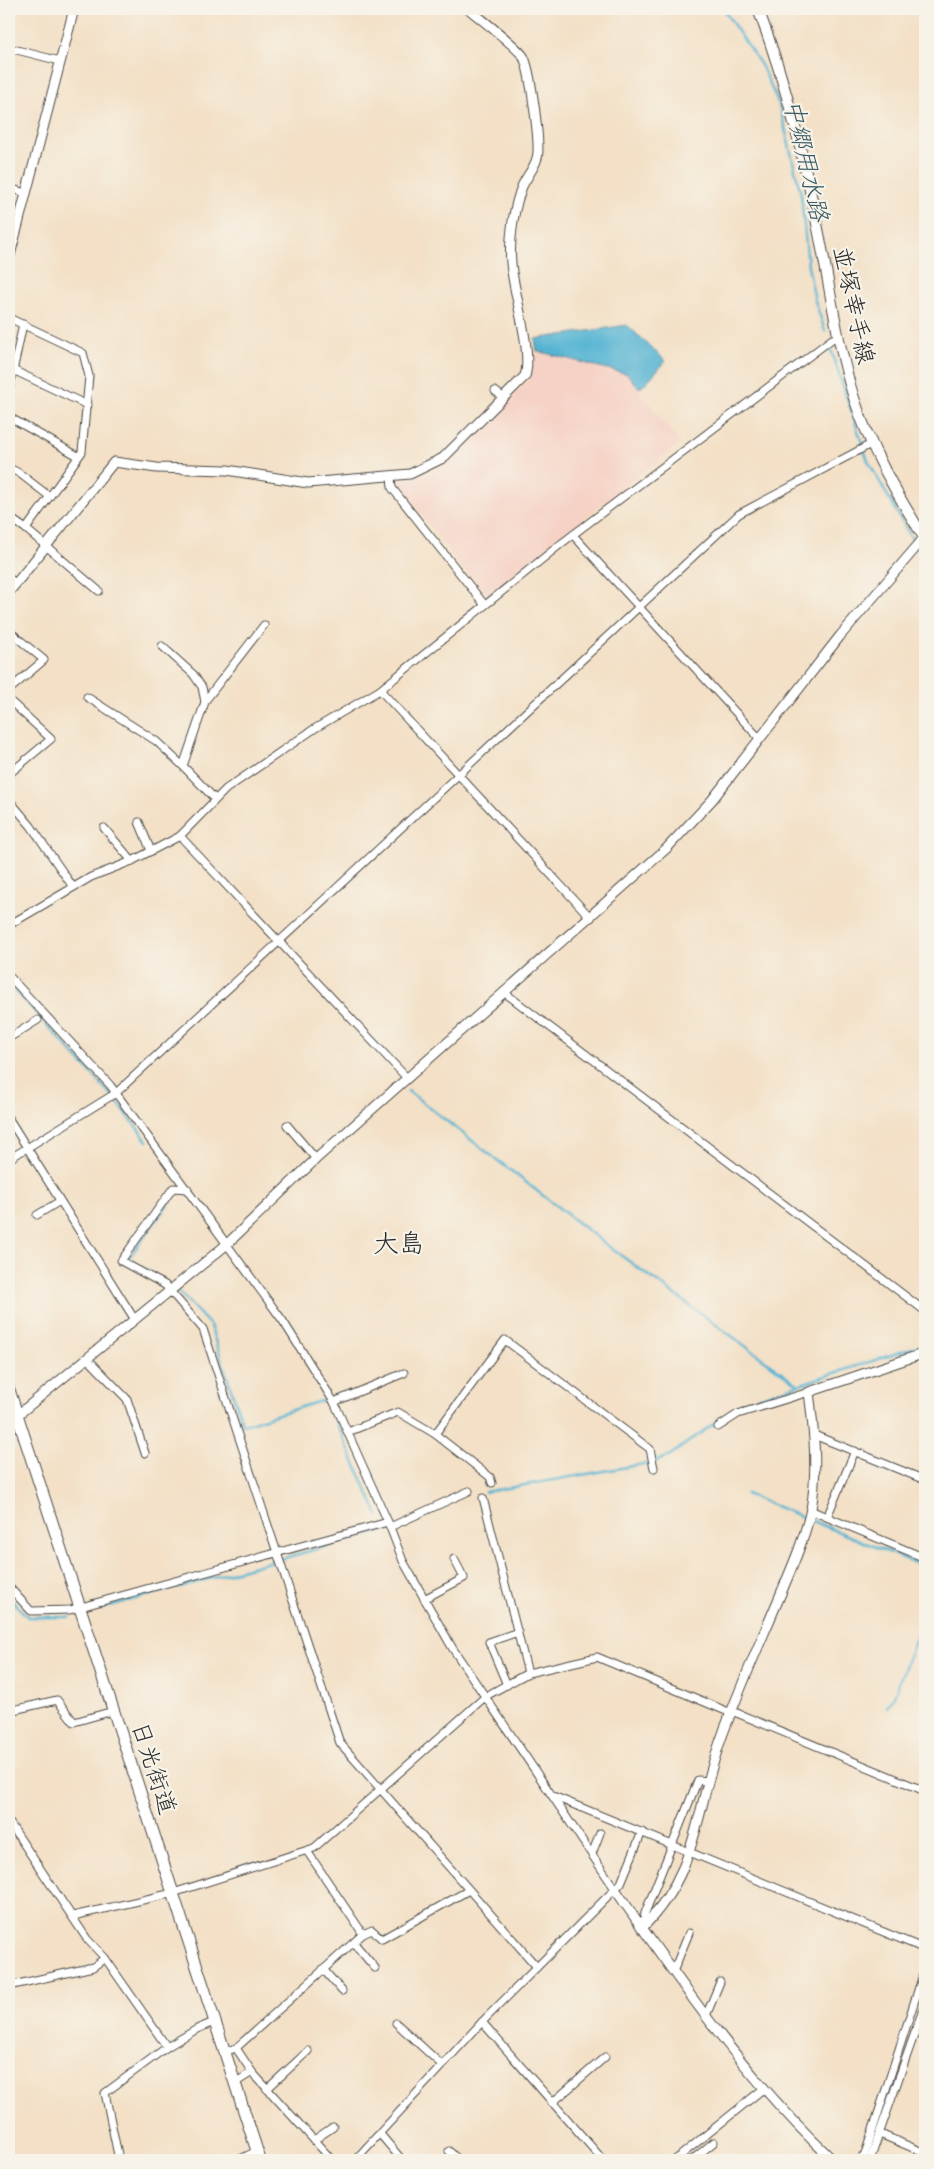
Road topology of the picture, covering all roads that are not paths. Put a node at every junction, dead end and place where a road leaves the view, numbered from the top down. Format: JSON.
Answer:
{"nodes":[{"id":1,"x":74,"y":9,"type":"edge"},
{"id":2,"x":468,"y":9,"type":"edge"},
{"id":3,"x":758,"y":9,"type":"edge"},
{"id":4,"x":9,"y":48,"type":"edge"},
{"id":5,"x":60,"y":61,"type":"junction"},
{"id":6,"x":9,"y":188,"type":"edge"},
{"id":7,"x":26,"y":193,"type":"junction"},
{"id":8,"x":9,"y":260,"type":"edge"},
{"id":9,"x":9,"y":318,"type":"edge"},
{"id":10,"x":23,"y":324,"type":"junction"},
{"id":11,"x":839,"y":337,"type":"junction"},
{"id":12,"x":13,"y":370,"type":"junction"},
{"id":13,"x":9,"y":390,"type":"edge"},
{"id":14,"x":496,"y":390,"type":"dead end"},
{"id":15,"x":504,"y":398,"type":"junction"},
{"id":16,"x":87,"y":405,"type":"junction"},
{"id":17,"x":9,"y":417,"type":"edge"},
{"id":18,"x":871,"y":444,"type":"junction"},
{"id":19,"x":78,"y":456,"type":"junction"},
{"id":20,"x":9,"y":468,"type":"edge"},
{"id":21,"x":390,"y":477,"type":"junction"},
{"id":22,"x":49,"y":496,"type":"junction"},
{"id":23,"x":9,"y":517,"type":"edge"},
{"id":24,"x":26,"y":529,"type":"junction"},
{"id":25,"x":573,"y":535,"type":"junction"},
{"id":26,"x":925,"y":538,"type":"edge"},
{"id":27,"x":45,"y":548,"type":"junction"},
{"id":28,"x":12,"y":581,"type":"edge"},
{"id":29,"x":99,"y":591,"type":"dead end"},
{"id":30,"x":9,"y":592,"type":"edge"},
{"id":31,"x":484,"y":604,"type":"junction"},
{"id":32,"x":637,"y":608,"type":"junction"},
{"id":33,"x":264,"y":625,"type":"dead end"},
{"id":34,"x":11,"y":636,"type":"edge"},
{"id":35,"x":162,"y":646,"type":"dead end"},
{"id":36,"x":9,"y":690,"type":"edge"},
{"id":37,"x":380,"y":690,"type":"junction"},
{"id":38,"x":87,"y":697,"type":"dead end"},
{"id":39,"x":9,"y":700,"type":"edge"},
{"id":40,"x":205,"y":702,"type":"junction"},
{"id":41,"x":760,"y":739,"type":"junction"},
{"id":42,"x":183,"y":766,"type":"junction"},
{"id":43,"x":9,"y":774,"type":"edge"},
{"id":44,"x":460,"y":774,"type":"junction"},
{"id":45,"x":215,"y":799,"type":"junction"},
{"id":46,"x":9,"y":800,"type":"edge"},
{"id":47,"x":139,"y":822,"type":"dead end"},
{"id":48,"x":104,"y":828,"type":"dead end"},
{"id":49,"x":180,"y":836,"type":"junction"},
{"id":50,"x":151,"y":851,"type":"junction"},
{"id":51,"x":132,"y":861,"type":"junction"},
{"id":52,"x":73,"y":887,"type":"junction"},
{"id":53,"x":591,"y":918,"type":"junction"},
{"id":54,"x":9,"y":924,"type":"edge"},
{"id":55,"x":279,"y":942,"type":"junction"},
{"id":56,"x":9,"y":976,"type":"edge"},
{"id":57,"x":505,"y":993,"type":"junction"},
{"id":58,"x":38,"y":1020,"type":"dead end"},
{"id":59,"x":9,"y":1038,"type":"edge"},
{"id":60,"x":406,"y":1078,"type":"junction"},
{"id":61,"x":116,"y":1093,"type":"junction"},
{"id":62,"x":9,"y":1119,"type":"edge"},
{"id":63,"x":287,"y":1126,"type":"dead end"},
{"id":64,"x":26,"y":1148,"type":"junction"},
{"id":65,"x":316,"y":1159,"type":"junction"},
{"id":66,"x":9,"y":1160,"type":"edge"},
{"id":67,"x":188,"y":1189,"type":"junction"},
{"id":68,"x":60,"y":1201,"type":"junction"},
{"id":69,"x":37,"y":1215,"type":"dead end"},
{"id":70,"x":226,"y":1245,"type":"junction"},
{"id":71,"x":170,"y":1292,"type":"junction"},
{"id":72,"x":925,"y":1311,"type":"edge"},
{"id":73,"x":135,"y":1320,"type":"junction"},
{"id":74,"x":925,"y":1353,"type":"edge"},
{"id":75,"x":87,"y":1358,"type":"junction"},
{"id":76,"x":404,"y":1373,"type":"dead end"},
{"id":77,"x":9,"y":1390,"type":"edge"},
{"id":78,"x":809,"y":1392,"type":"junction"},
{"id":79,"x":334,"y":1402,"type":"junction"},
{"id":80,"x":13,"y":1418,"type":"edge"},
{"id":81,"x":718,"y":1427,"type":"dead end"},
{"id":82,"x":348,"y":1432,"type":"junction"},
{"id":83,"x":435,"y":1434,"type":"junction"},
{"id":84,"x":814,"y":1435,"type":"junction"},
{"id":85,"x":855,"y":1452,"type":"junction"},
{"id":86,"x":145,"y":1453,"type":"dead end"},
{"id":87,"x":654,"y":1468,"type":"dead end"},
{"id":88,"x":925,"y":1480,"type":"edge"},
{"id":89,"x":492,"y":1482,"type":"dead end"},
{"id":90,"x":469,"y":1491,"type":"dead end"},
{"id":91,"x":483,"y":1498,"type":"dead end"},
{"id":92,"x":810,"y":1510,"type":"junction"},
{"id":93,"x":828,"y":1517,"type":"junction"},
{"id":94,"x":389,"y":1525,"type":"junction"},
{"id":95,"x":279,"y":1553,"type":"junction"},
{"id":96,"x":925,"y":1558,"type":"edge"},
{"id":97,"x":454,"y":1559,"type":"dead end"},
{"id":98,"x":9,"y":1588,"type":"edge"},
{"id":99,"x":424,"y":1599,"type":"junction"},
{"id":100,"x":80,"y":1607,"type":"junction"},
{"id":101,"x":518,"y":1632,"type":"junction"},
{"id":102,"x":528,"y":1673,"type":"junction"},
{"id":103,"x":507,"y":1685,"type":"junction"},
{"id":104,"x":486,"y":1696,"type":"junction"},
{"id":105,"x":9,"y":1711,"type":"edge"},
{"id":106,"x":113,"y":1711,"type":"junction"},
{"id":107,"x":732,"y":1712,"type":"junction"},
{"id":108,"x":708,"y":1780,"type":"junction"},
{"id":109,"x":380,"y":1788,"type":"junction"},
{"id":110,"x":925,"y":1791,"type":"edge"},
{"id":111,"x":553,"y":1796,"type":"junction"},
{"id":112,"x":9,"y":1822,"type":"edge"},
{"id":113,"x":642,"y":1832,"type":"junction"},
{"id":114,"x":600,"y":1833,"type":"dead end"},
{"id":115,"x":672,"y":1844,"type":"junction"},
{"id":116,"x":307,"y":1851,"type":"junction"},
{"id":117,"x":691,"y":1852,"type":"junction"},
{"id":118,"x":592,"y":1854,"type":"junction"},
{"id":119,"x":615,"y":1889,"type":"junction"},
{"id":120,"x":469,"y":1890,"type":"junction"},
{"id":121,"x":173,"y":1893,"type":"junction"},
{"id":122,"x":73,"y":1916,"type":"junction"},
{"id":123,"x":642,"y":1928,"type":"junction"},
{"id":124,"x":689,"y":1933,"type":"dead end"},
{"id":125,"x":363,"y":1934,"type":"junction"},
{"id":126,"x":354,"y":1943,"type":"junction"},
{"id":127,"x":925,"y":1949,"type":"edge"},
{"id":128,"x":105,"y":1958,"type":"junction"},
{"id":129,"x":376,"y":1968,"type":"dead end"},
{"id":130,"x":537,"y":1968,"type":"junction"},
{"id":131,"x":324,"y":1969,"type":"junction"},
{"id":132,"x":925,"y":1969,"type":"edge"},
{"id":133,"x":673,"y":1972,"type":"junction"},
{"id":134,"x":720,"y":1982,"type":"dead end"},
{"id":135,"x":9,"y":1986,"type":"edge"},
{"id":136,"x":342,"y":1990,"type":"dead end"},
{"id":137,"x":925,"y":2004,"type":"edge"},
{"id":138,"x":706,"y":2016,"type":"junction"},
{"id":139,"x":214,"y":2022,"type":"junction"},
{"id":140,"x":482,"y":2022,"type":"junction"},
{"id":141,"x":396,"y":2023,"type":"dead end"},
{"id":142,"x":167,"y":2047,"type":"junction"},
{"id":143,"x":236,"y":2048,"type":"junction"},
{"id":144,"x":308,"y":2051,"type":"dead end"},
{"id":145,"x":224,"y":2052,"type":"junction"},
{"id":146,"x":605,"y":2058,"type":"dead end"},
{"id":147,"x":442,"y":2066,"type":"junction"},
{"id":148,"x":252,"y":2072,"type":"junction"},
{"id":149,"x":235,"y":2083,"type":"junction"},
{"id":150,"x":267,"y":2088,"type":"junction"},
{"id":151,"x":763,"y":2089,"type":"junction"},
{"id":152,"x":552,"y":2103,"type":"junction"},
{"id":153,"x":333,"y":2127,"type":"dead end"},
{"id":154,"x":380,"y":2134,"type":"junction"},
{"id":155,"x":880,"y":2134,"type":"junction"},
{"id":156,"x":314,"y":2140,"type":"junction"},
{"id":157,"x":714,"y":2142,"type":"dead end"},
{"id":158,"x":449,"y":2151,"type":"dead end"},
{"id":159,"x":925,"y":2153,"type":"edge"},
{"id":160,"x":258,"y":2155,"type":"edge"},
{"id":161,"x":119,"y":2160,"type":"edge"},
{"id":162,"x":238,"y":2160,"type":"edge"},
{"id":163,"x":332,"y":2160,"type":"edge"},
{"id":164,"x":355,"y":2160,"type":"edge"},
{"id":165,"x":402,"y":2160,"type":"edge"},
{"id":166,"x":459,"y":2160,"type":"edge"},
{"id":167,"x":602,"y":2160,"type":"edge"},
{"id":168,"x":675,"y":2160,"type":"edge"},
{"id":169,"x":692,"y":2160,"type":"edge"},
{"id":170,"x":833,"y":2160,"type":"edge"},
{"id":171,"x":858,"y":2160,"type":"edge"},
{"id":172,"x":870,"y":2160,"type":"edge"}],
"edges":[{"from":1,"to":5,"type":"street"},
{"from":2,"to":15,"type":"street"},
{"from":3,"to":11,"type":"main road","name":"並塚幸手線"},
{"from":4,"to":5,"type":"street"},
{"from":5,"to":7,"type":"street"},
{"from":6,"to":7,"type":"street"},
{"from":7,"to":8,"type":"street"},
{"from":9,"to":10,"type":"street"},
{"from":10,"to":12,"type":"street"},
{"from":10,"to":16,"type":"street"},
{"from":11,"to":18,"type":"main road","name":"並塚幸手線"},
{"from":11,"to":25,"type":"street"},
{"from":12,"to":13,"type":"street"},
{"from":12,"to":16,"type":"street"},
{"from":14,"to":15,"type":"street"},
{"from":15,"to":21,"type":"street"},
{"from":16,"to":19,"type":"street"},
{"from":17,"to":19,"type":"street"},
{"from":18,"to":26,"type":"main road","name":"並塚幸手線"},
{"from":18,"to":32,"type":"street"},
{"from":19,"to":22,"type":"street"},
{"from":20,"to":22,"type":"street"},
{"from":21,"to":27,"type":"street"},
{"from":21,"to":31,"type":"street"},
{"from":22,"to":24,"type":"street"},
{"from":23,"to":24,"type":"street"},
{"from":24,"to":27,"type":"street"},
{"from":25,"to":31,"type":"street"},
{"from":25,"to":32,"type":"street"},
{"from":26,"to":41,"type":"street"},
{"from":27,"to":28,"type":"street"},
{"from":27,"to":29,"type":"street"},
{"from":28,"to":30,"type":"street"},
{"from":31,"to":37,"type":"street"},
{"from":32,"to":41,"type":"street"},
{"from":32,"to":44,"type":"street"},
{"from":33,"to":40,"type":"street"},
{"from":34,"to":36,"type":"street"},
{"from":35,"to":40,"type":"street"},
{"from":37,"to":44,"type":"street"},
{"from":37,"to":45,"type":"street"},
{"from":38,"to":42,"type":"street"},
{"from":39,"to":43,"type":"street"},
{"from":40,"to":42,"type":"street"},
{"from":41,"to":53,"type":"street"},
{"from":42,"to":45,"type":"street"},
{"from":44,"to":53,"type":"street"},
{"from":44,"to":55,"type":"street"},
{"from":45,"to":49,"type":"street"},
{"from":46,"to":52,"type":"street"},
{"from":47,"to":50,"type":"street"},
{"from":48,"to":51,"type":"street"},
{"from":49,"to":50,"type":"street"},
{"from":49,"to":55,"type":"street"},
{"from":50,"to":51,"type":"street"},
{"from":51,"to":52,"type":"street"},
{"from":52,"to":54,"type":"street"},
{"from":53,"to":57,"type":"street"},
{"from":55,"to":60,"type":"street"},
{"from":55,"to":61,"type":"street"},
{"from":56,"to":61,"type":"street"},
{"from":57,"to":60,"type":"street"},
{"from":57,"to":72,"type":"street"},
{"from":58,"to":59,"type":"street"},
{"from":60,"to":65,"type":"street"},
{"from":61,"to":64,"type":"street"},
{"from":61,"to":67,"type":"street"},
{"from":62,"to":64,"type":"street"},
{"from":63,"to":65,"type":"street"},
{"from":64,"to":66,"type":"street"},
{"from":64,"to":68,"type":"street"},
{"from":65,"to":70,"type":"street"},
{"from":67,"to":70,"type":"street"},
{"from":67,"to":71,"type":"street"},
{"from":68,"to":69,"type":"street"},
{"from":68,"to":73,"type":"street"},
{"from":70,"to":71,"type":"street"},
{"from":70,"to":79,"type":"street"},
{"from":71,"to":73,"type":"street"},
{"from":71,"to":95,"type":"street"},
{"from":73,"to":75,"type":"street"},
{"from":74,"to":78,"type":"street"},
{"from":75,"to":80,"type":"street"},
{"from":75,"to":86,"type":"street"},
{"from":76,"to":79,"type":"street"},
{"from":77,"to":80,"type":"highway","name":"日光街道"},
{"from":78,"to":81,"type":"street"},
{"from":78,"to":84,"type":"street"},
{"from":79,"to":82,"type":"street"},
{"from":80,"to":100,"type":"highway","name":"日光街道"},
{"from":82,"to":83,"type":"street"},
{"from":82,"to":94,"type":"street"},
{"from":83,"to":87,"type":"street"},
{"from":83,"to":89,"type":"street"},
{"from":84,"to":85,"type":"street"},
{"from":84,"to":92,"type":"street"},
{"from":85,"to":88,"type":"street"},
{"from":85,"to":93,"type":"street"},
{"from":90,"to":94,"type":"street"},
{"from":91,"to":101,"type":"street"},
{"from":92,"to":93,"type":"street"},
{"from":92,"to":107,"type":"street"},
{"from":93,"to":96,"type":"street"},
{"from":94,"to":95,"type":"street"},
{"from":94,"to":99,"type":"street"},
{"from":95,"to":100,"type":"street"},
{"from":95,"to":109,"type":"street"},
{"from":97,"to":99,"type":"street"},
{"from":98,"to":100,"type":"street"},
{"from":99,"to":104,"type":"street"},
{"from":100,"to":106,"type":"highway","name":"日光街道"},
{"from":101,"to":102,"type":"street"},
{"from":101,"to":103,"type":"street"},
{"from":102,"to":103,"type":"street"},
{"from":102,"to":107,"type":"street"},
{"from":103,"to":104,"type":"street"},
{"from":104,"to":109,"type":"street"},
{"from":104,"to":111,"type":"street"},
{"from":105,"to":106,"type":"street"},
{"from":106,"to":121,"type":"highway","name":"日光街道"},
{"from":107,"to":108,"type":"street"},
{"from":107,"to":110,"type":"street"},
{"from":108,"to":115,"type":"street"},
{"from":108,"to":117,"type":"street"},
{"from":109,"to":116,"type":"street"},
{"from":109,"to":120,"type":"street"},
{"from":111,"to":113,"type":"street"},
{"from":111,"to":118,"type":"street"},
{"from":112,"to":122,"type":"street"},
{"from":113,"to":115,"type":"street"},
{"from":113,"to":119,"type":"street"},
{"from":114,"to":118,"type":"street"},
{"from":115,"to":117,"type":"street"},
{"from":115,"to":123,"type":"street"},
{"from":116,"to":121,"type":"street"},
{"from":116,"to":125,"type":"street"},
{"from":117,"to":123,"type":"street"},
{"from":117,"to":127,"type":"street"},
{"from":118,"to":119,"type":"street"},
{"from":119,"to":123,"type":"street"},
{"from":119,"to":130,"type":"street"},
{"from":120,"to":125,"type":"street"},
{"from":120,"to":130,"type":"street"},
{"from":121,"to":122,"type":"street"},
{"from":121,"to":139,"type":"highway","name":"日光街道"},
{"from":122,"to":128,"type":"street"},
{"from":123,"to":133,"type":"street"},
{"from":124,"to":133,"type":"street"},
{"from":125,"to":126,"type":"street"},
{"from":126,"to":129,"type":"street"},
{"from":126,"to":131,"type":"street"},
{"from":128,"to":135,"type":"street"},
{"from":128,"to":142,"type":"street"},
{"from":130,"to":140,"type":"street"},
{"from":131,"to":136,"type":"street"},
{"from":131,"to":143,"type":"street"},
{"from":132,"to":171,"type":"street"},
{"from":133,"to":138,"type":"street"},
{"from":134,"to":138,"type":"street"},
{"from":137,"to":155,"type":"street"},
{"from":138,"to":151,"type":"street"},
{"from":139,"to":142,"type":"street"},
{"from":139,"to":145,"type":"highway","name":"日光街道"},
{"from":140,"to":147,"type":"street"},
{"from":140,"to":152,"type":"street"},
{"from":141,"to":147,"type":"street"},
{"from":142,"to":161,"type":"street"},
{"from":143,"to":145,"type":"street"},
{"from":143,"to":148,"type":"street"},
{"from":144,"to":150,"type":"street"},
{"from":145,"to":149,"type":"highway","name":"日光街道"},
{"from":146,"to":152,"type":"street"},
{"from":147,"to":154,"type":"street"},
{"from":148,"to":149,"type":"street"},
{"from":148,"to":150,"type":"street"},
{"from":149,"to":160,"type":"highway","name":"日光街道"},
{"from":150,"to":156,"type":"street"},
{"from":151,"to":168,"type":"street"},
{"from":151,"to":170,"type":"street"},
{"from":152,"to":167,"type":"street"},
{"from":153,"to":156,"type":"street"},
{"from":154,"to":164,"type":"street"},
{"from":154,"to":165,"type":"street"},
{"from":155,"to":159,"type":"street"},
{"from":155,"to":172,"type":"street"},
{"from":156,"to":163,"type":"street"},
{"from":157,"to":169,"type":"street"},
{"from":158,"to":166,"type":"street"},
{"from":160,"to":162,"type":"street"}]}
